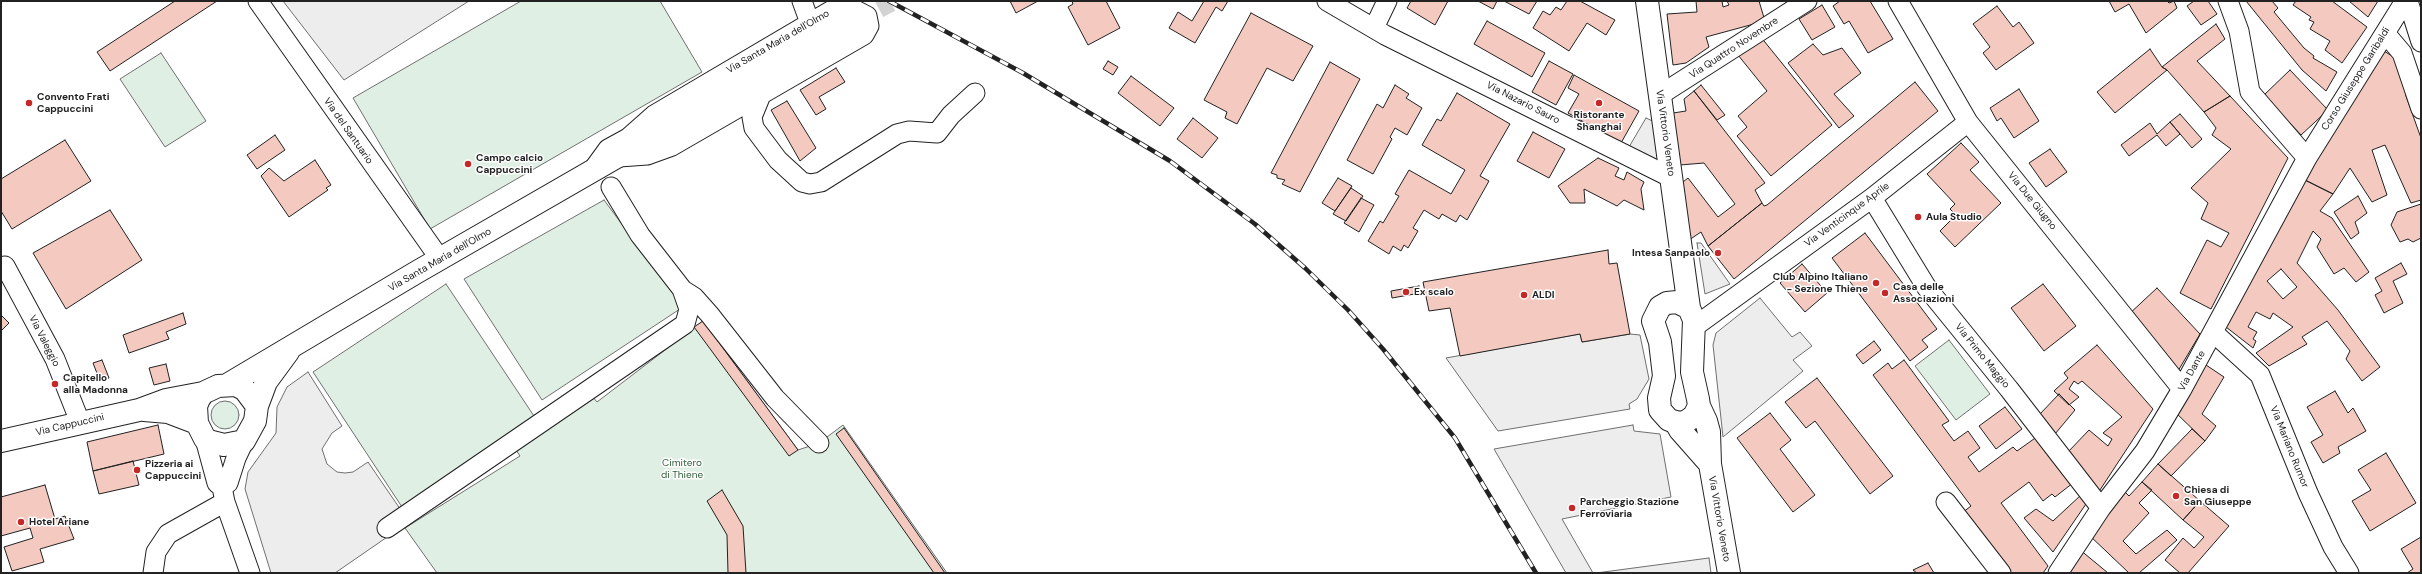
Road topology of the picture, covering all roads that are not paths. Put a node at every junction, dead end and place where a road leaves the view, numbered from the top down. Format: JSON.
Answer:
{"nodes":[{"id":1,"x":258,"y":1,"type":"edge"},
{"id":2,"x":802,"y":1,"type":"edge"},
{"id":3,"x":1327,"y":1,"type":"edge"},
{"id":4,"x":1387,"y":1,"type":"edge"},
{"id":5,"x":1646,"y":1,"type":"edge"},
{"id":6,"x":1807,"y":1,"type":"edge"},
{"id":7,"x":1898,"y":1,"type":"edge"},
{"id":8,"x":2228,"y":1,"type":"edge"},
{"id":9,"x":2407,"y":1,"type":"edge"},
{"id":10,"x":844,"y":9,"type":"edge"},
{"id":11,"x":810,"y":23,"type":"junction"},
{"id":12,"x":1374,"y":28,"type":"junction"},
{"id":13,"x":2385,"y":33,"type":"junction"},
{"id":14,"x":2421,"y":42,"type":"edge"},
{"id":15,"x":975,"y":93,"type":"dead end"},
{"id":16,"x":761,"y":95,"type":"junction"},
{"id":17,"x":1660,"y":95,"type":"junction"},
{"id":18,"x":2421,"y":109,"type":"edge"},
{"id":19,"x":1968,"y":122,"type":"junction"},
{"id":20,"x":619,"y":157,"type":"junction"},
{"id":21,"x":2307,"y":158,"type":"junction"},
{"id":22,"x":590,"y":174,"type":"junction"},
{"id":23,"x":1672,"y":178,"type":"junction"},
{"id":24,"x":611,"y":187,"type":"dead end"},
{"id":25,"x":1872,"y":198,"type":"junction"},
{"id":26,"x":440,"y":260,"type":"junction"},
{"id":27,"x":1682,"y":265,"type":"junction"},
{"id":28,"x":1,"y":267,"type":"edge"},
{"id":29,"x":682,"y":289,"type":"junction"},
{"id":30,"x":1660,"y":307,"type":"junction"},
{"id":31,"x":1691,"y":315,"type":"junction"},
{"id":32,"x":2214,"y":333,"type":"junction"},
{"id":33,"x":292,"y":348,"type":"junction"},
{"id":34,"x":227,"y":385,"type":"junction"},
{"id":35,"x":2182,"y":390,"type":"junction"},
{"id":36,"x":203,"y":393,"type":"junction"},
{"id":37,"x":257,"y":406,"type":"junction"},
{"id":38,"x":1699,"y":406,"type":"junction"},
{"id":39,"x":139,"y":410,"type":"junction"},
{"id":40,"x":80,"y":422,"type":"junction"},
{"id":41,"x":1676,"y":423,"type":"junction"},
{"id":42,"x":201,"y":431,"type":"junction"},
{"id":43,"x":1,"y":441,"type":"edge"},
{"id":44,"x":244,"y":441,"type":"junction"},
{"id":45,"x":819,"y":443,"type":"dead end"},
{"id":46,"x":1710,"y":464,"type":"junction"},
{"id":47,"x":223,"y":495,"type":"junction"},
{"id":48,"x":1946,"y":502,"type":"dead end"},
{"id":49,"x":2101,"y":508,"type":"junction"},
{"id":50,"x":386,"y":528,"type":"dead end"},
{"id":51,"x":153,"y":573,"type":"edge"},
{"id":52,"x":250,"y":573,"type":"edge"},
{"id":53,"x":1729,"y":573,"type":"edge"},
{"id":54,"x":2001,"y":573,"type":"edge"},
{"id":55,"x":2058,"y":573,"type":"edge"},
{"id":56,"x":2349,"y":573,"type":"edge"}],
"edges":[{"from":1,"to":26,"type":"street","name":"Via del Santuario"},
{"from":2,"to":11,"type":"street"},
{"from":3,"to":12,"type":"street","name":"Via Nazario Sauro"},
{"from":4,"to":12,"type":"street"},
{"from":5,"to":17,"type":"main road","name":"Via Vittorio Veneto"},
{"from":6,"to":17,"type":"street","name":"Via Quattro Novembre"},
{"from":7,"to":19,"type":"street","name":"Via Due Giugno"},
{"from":8,"to":21,"type":"street"},
{"from":9,"to":13,"type":"street","name":"Corso Giuseppe Garibaldi"},
{"from":9,"to":14,"type":"street"},
{"from":10,"to":11,"type":"street","name":"Via Santa Maria dell'Olmo"},
{"from":10,"to":16,"type":"street","name":"Via Santa Maria dell'Olmo"},
{"from":10,"to":20,"type":"main road","name":"Via Santa Maria dell'Olmo"},
{"from":11,"to":22,"type":"street","name":"Via Santa Maria dell'Olmo"},
{"from":12,"to":23,"type":"street","name":"Via Nazario Sauro"},
{"from":13,"to":18,"type":"street"},
{"from":13,"to":21,"type":"street","name":"Corso Giuseppe Garibaldi"},
{"from":15,"to":16,"type":"street"},
{"from":16,"to":20,"type":"street","name":"Via Santa Maria dell'Olmo"},
{"from":17,"to":23,"type":"main road","name":"Via Vittorio Veneto"},
{"from":19,"to":25,"type":"street","name":"Via Venticinque Aprile"},
{"from":19,"to":35,"type":"street","name":"Via Due Giugno"},
{"from":20,"to":22,"type":"main road","name":"Via Santa Maria dell'Olmo"},
{"from":21,"to":32,"type":"street","name":"Via Dante"},
{"from":22,"to":26,"type":"main road","name":"Via Santa Maria dell'Olmo"},
{"from":23,"to":27,"type":"main road","name":"Via Vittorio Veneto"},
{"from":24,"to":29,"type":"street"},
{"from":25,"to":31,"type":"street","name":"Via Venticinque Aprile"},
{"from":25,"to":49,"type":"street","name":"Via Primo Maggio"},
{"from":26,"to":33,"type":"main road","name":"Via Santa Maria dell'Olmo"},
{"from":27,"to":30,"type":"main road","name":"Via Vittorio Veneto"},
{"from":27,"to":31,"type":"main road","name":"Via Vittorio Veneto"},
{"from":28,"to":40,"type":"street","name":"Via Valeggio"},
{"from":29,"to":45,"type":"street"},
{"from":29,"to":50,"type":"street"},
{"from":30,"to":31,"type":"main road"},
{"from":30,"to":41,"type":"main road","name":"Via Vittorio Veneto"},
{"from":31,"to":38,"type":"main road","name":"Via Vittorio Veneto"},
{"from":32,"to":35,"type":"street","name":"Via Dante"},
{"from":32,"to":56,"type":"street","name":"Via Mariano Rumor"},
{"from":33,"to":34,"type":"main road","name":"Via Santa Maria dell'Olmo"},
{"from":33,"to":37,"type":"main road","name":"Via Santa Maria dell'Olmo"},
{"from":34,"to":36,"type":"main road"},
{"from":34,"to":37,"type":"main road"},
{"from":35,"to":49,"type":"street","name":"Via Dante"},
{"from":36,"to":39,"type":"main road","name":"Via Cappuccini"},
{"from":36,"to":42,"type":"main road"},
{"from":37,"to":44,"type":"main road"},
{"from":38,"to":41,"type":"main road"},
{"from":38,"to":46,"type":"main road","name":"Via Vittorio Veneto"},
{"from":39,"to":40,"type":"main road","name":"Via Cappuccini"},
{"from":39,"to":42,"type":"main road","name":"Via Cappuccini"},
{"from":40,"to":43,"type":"main road","name":"Via Cappuccini"},
{"from":41,"to":46,"type":"main road","name":"Via Vittorio Veneto"},
{"from":42,"to":44,"type":"main road"},
{"from":42,"to":47,"type":"street"},
{"from":44,"to":47,"type":"street"},
{"from":46,"to":53,"type":"main road","name":"Via Vittorio Veneto"},
{"from":47,"to":51,"type":"street"},
{"from":47,"to":52,"type":"street"},
{"from":48,"to":54,"type":"street"},
{"from":49,"to":55,"type":"street","name":"Via Dante"}]}
